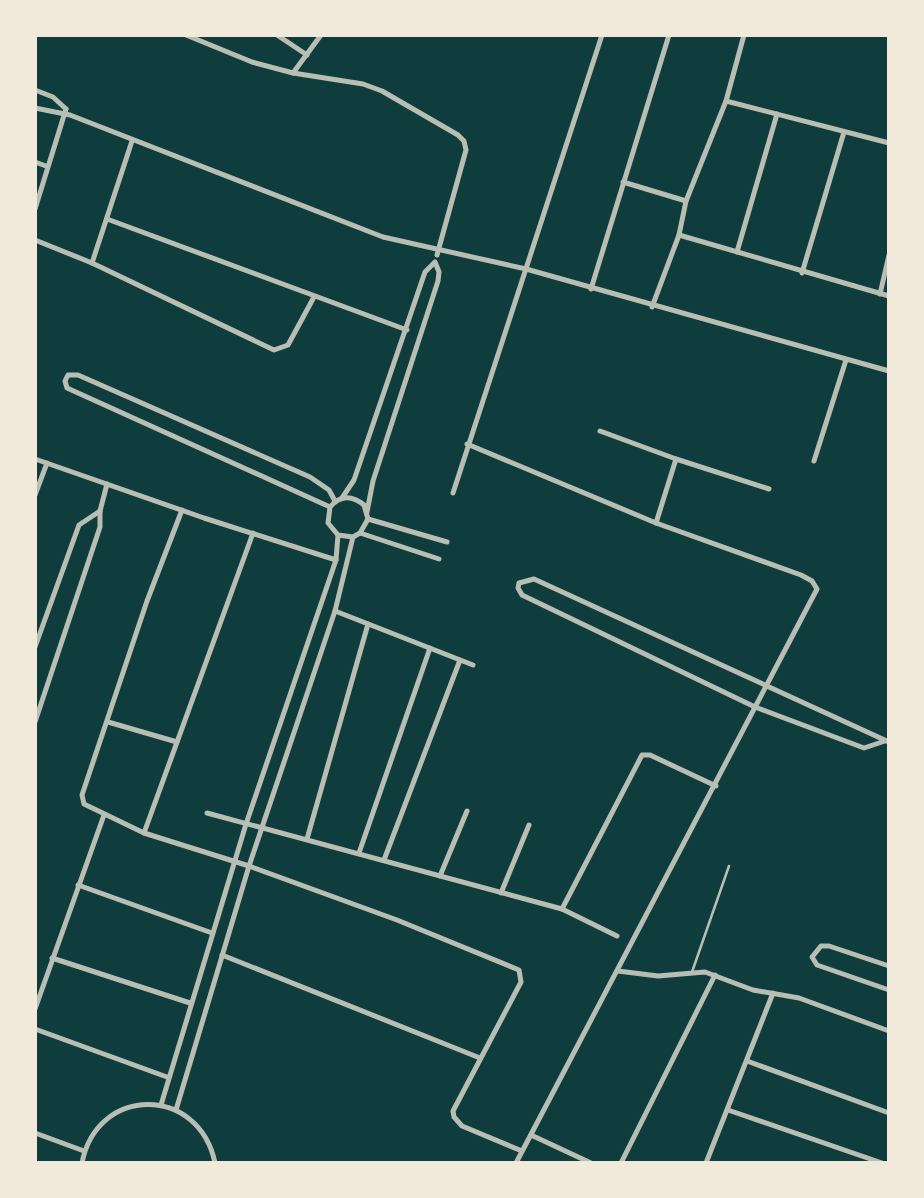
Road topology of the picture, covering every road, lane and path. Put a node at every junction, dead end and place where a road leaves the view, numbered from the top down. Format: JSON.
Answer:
{"nodes":[{"id":1,"x":186,"y":35,"type":"edge"},
{"id":2,"x":277,"y":35,"type":"edge"},
{"id":3,"x":321,"y":35,"type":"edge"},
{"id":4,"x":602,"y":35,"type":"edge"},
{"id":5,"x":669,"y":35,"type":"edge"},
{"id":6,"x":744,"y":35,"type":"edge"},
{"id":7,"x":307,"y":55,"type":"junction"},
{"id":8,"x":293,"y":73,"type":"junction"},
{"id":9,"x":35,"y":90,"type":"edge"},
{"id":10,"x":726,"y":102,"type":"junction"},
{"id":11,"x":35,"y":108,"type":"edge"},
{"id":12,"x":66,"y":113,"type":"junction"},
{"id":13,"x":777,"y":114,"type":"junction"},
{"id":14,"x":844,"y":132,"type":"junction"},
{"id":15,"x":132,"y":141,"type":"junction"},
{"id":16,"x":889,"y":143,"type":"edge"},
{"id":17,"x":35,"y":162,"type":"edge"},
{"id":18,"x":46,"y":166,"type":"junction"},
{"id":19,"x":623,"y":182,"type":"junction"},
{"id":20,"x":686,"y":201,"type":"junction"},
{"id":21,"x":35,"y":209,"type":"edge"},
{"id":22,"x":107,"y":219,"type":"junction"},
{"id":23,"x":679,"y":235,"type":"junction"},
{"id":24,"x":35,"y":240,"type":"edge"},
{"id":25,"x":438,"y":252,"type":"junction"},
{"id":26,"x":737,"y":253,"type":"junction"},
{"id":27,"x":889,"y":255,"type":"edge"},
{"id":28,"x":435,"y":262,"type":"junction"},
{"id":29,"x":92,"y":263,"type":"junction"},
{"id":30,"x":526,"y":269,"type":"junction"},
{"id":31,"x":802,"y":273,"type":"junction"},
{"id":32,"x":591,"y":289,"type":"junction"},
{"id":33,"x":880,"y":294,"type":"junction"},
{"id":34,"x":314,"y":296,"type":"junction"},
{"id":35,"x":889,"y":296,"type":"edge"},
{"id":36,"x":652,"y":307,"type":"junction"},
{"id":37,"x":407,"y":330,"type":"junction"},
{"id":38,"x":846,"y":360,"type":"junction"},
{"id":39,"x":889,"y":371,"type":"edge"},
{"id":40,"x":600,"y":431,"type":"dead end"},
{"id":41,"x":467,"y":444,"type":"junction"},
{"id":42,"x":35,"y":459,"type":"edge"},
{"id":43,"x":676,"y":459,"type":"junction"},
{"id":44,"x":814,"y":461,"type":"dead end"},
{"id":45,"x":47,"y":463,"type":"junction"},
{"id":46,"x":107,"y":484,"type":"junction"},
{"id":47,"x":769,"y":489,"type":"dead end"},
{"id":48,"x":453,"y":493,"type":"dead end"},
{"id":49,"x":35,"y":495,"type":"edge"},
{"id":50,"x":342,"y":498,"type":"junction"},
{"id":51,"x":335,"y":501,"type":"junction"},
{"id":52,"x":330,"y":508,"type":"junction"},
{"id":53,"x":182,"y":510,"type":"junction"},
{"id":54,"x":100,"y":511,"type":"junction"},
{"id":55,"x":367,"y":512,"type":"junction"},
{"id":56,"x":368,"y":519,"type":"junction"},
{"id":57,"x":656,"y":523,"type":"junction"},
{"id":58,"x":253,"y":533,"type":"junction"},
{"id":59,"x":360,"y":533,"type":"junction"},
{"id":60,"x":338,"y":535,"type":"junction"},
{"id":61,"x":353,"y":537,"type":"junction"},
{"id":62,"x":447,"y":542,"type":"dead end"},
{"id":63,"x":336,"y":559,"type":"junction"},
{"id":64,"x":439,"y":559,"type":"dead end"},
{"id":65,"x":335,"y":611,"type":"junction"},
{"id":66,"x":368,"y":624,"type":"junction"},
{"id":67,"x":35,"y":646,"type":"edge"},
{"id":68,"x":430,"y":648,"type":"junction"},
{"id":69,"x":460,"y":660,"type":"junction"},
{"id":70,"x":473,"y":665,"type":"dead end"},
{"id":71,"x":765,"y":688,"type":"junction"},
{"id":72,"x":755,"y":707,"type":"junction"},
{"id":73,"x":35,"y":722,"type":"edge"},
{"id":74,"x":108,"y":722,"type":"junction"},
{"id":75,"x":177,"y":742,"type":"junction"},
{"id":76,"x":887,"y":742,"type":"edge"},
{"id":77,"x":716,"y":786,"type":"junction"},
{"id":78,"x":467,"y":811,"type":"dead end"},
{"id":79,"x":207,"y":813,"type":"dead end"},
{"id":80,"x":104,"y":816,"type":"junction"},
{"id":81,"x":246,"y":824,"type":"junction"},
{"id":82,"x":529,"y":825,"type":"dead end"},
{"id":83,"x":263,"y":827,"type":"junction"},
{"id":84,"x":144,"y":833,"type":"junction"},
{"id":85,"x":307,"y":839,"type":"junction"},
{"id":86,"x":359,"y":853,"type":"junction"},
{"id":87,"x":384,"y":860,"type":"junction"},
{"id":88,"x":234,"y":862,"type":"junction"},
{"id":89,"x":249,"y":866,"type":"junction"},
{"id":90,"x":729,"y":866,"type":"dead end"},
{"id":91,"x":440,"y":876,"type":"junction"},
{"id":92,"x":78,"y":885,"type":"junction"},
{"id":93,"x":501,"y":893,"type":"junction"},
{"id":94,"x":562,"y":909,"type":"junction"},
{"id":95,"x":212,"y":933,"type":"junction"},
{"id":96,"x":617,"y":936,"type":"dead end"},
{"id":97,"x":222,"y":955,"type":"junction"},
{"id":98,"x":52,"y":958,"type":"junction"},
{"id":99,"x":889,"y":966,"type":"edge"},
{"id":100,"x":618,"y":971,"type":"junction"},
{"id":101,"x":691,"y":973,"type":"junction"},
{"id":102,"x":715,"y":975,"type":"junction"},
{"id":103,"x":889,"y":990,"type":"edge"},
{"id":104,"x":773,"y":993,"type":"junction"},
{"id":105,"x":190,"y":1003,"type":"junction"},
{"id":106,"x":35,"y":1009,"type":"edge"},
{"id":107,"x":35,"y":1029,"type":"edge"},
{"id":108,"x":889,"y":1031,"type":"edge"},
{"id":109,"x":480,"y":1058,"type":"junction"},
{"id":110,"x":747,"y":1061,"type":"junction"},
{"id":111,"x":167,"y":1077,"type":"junction"},
{"id":112,"x":161,"y":1105,"type":"junction"},
{"id":113,"x":176,"y":1110,"type":"junction"},
{"id":114,"x":728,"y":1110,"type":"junction"},
{"id":115,"x":889,"y":1113,"type":"edge"},
{"id":116,"x":35,"y":1133,"type":"edge"},
{"id":117,"x":531,"y":1135,"type":"junction"},
{"id":118,"x":84,"y":1150,"type":"junction"},
{"id":119,"x":522,"y":1151,"type":"junction"},
{"id":120,"x":82,"y":1163,"type":"edge"},
{"id":121,"x":215,"y":1163,"type":"edge"},
{"id":122,"x":516,"y":1163,"type":"edge"},
{"id":123,"x":591,"y":1163,"type":"edge"},
{"id":124,"x":621,"y":1163,"type":"edge"},
{"id":125,"x":706,"y":1163,"type":"edge"},
{"id":126,"x":882,"y":1163,"type":"edge"}],
"edges":[{"from":1,"to":8,"type":"street"},
{"from":2,"to":7,"type":"street"},
{"from":3,"to":7,"type":"street"},
{"from":4,"to":30,"type":"street"},
{"from":5,"to":19,"type":"street"},
{"from":6,"to":10,"type":"street"},
{"from":7,"to":8,"type":"street"},
{"from":8,"to":25,"type":"street"},
{"from":9,"to":12,"type":"street"},
{"from":10,"to":13,"type":"street"},
{"from":10,"to":20,"type":"street"},
{"from":11,"to":12,"type":"street"},
{"from":12,"to":15,"type":"street"},
{"from":12,"to":18,"type":"street"},
{"from":13,"to":14,"type":"street"},
{"from":13,"to":26,"type":"street"},
{"from":14,"to":16,"type":"street"},
{"from":14,"to":31,"type":"street"},
{"from":15,"to":22,"type":"street"},
{"from":15,"to":25,"type":"street"},
{"from":17,"to":18,"type":"street"},
{"from":18,"to":21,"type":"street"},
{"from":19,"to":20,"type":"street"},
{"from":19,"to":32,"type":"street"},
{"from":20,"to":23,"type":"street"},
{"from":22,"to":29,"type":"street"},
{"from":22,"to":34,"type":"street"},
{"from":23,"to":26,"type":"street"},
{"from":23,"to":36,"type":"street"},
{"from":24,"to":29,"type":"street"},
{"from":25,"to":28,"type":"street"},
{"from":25,"to":30,"type":"street"},
{"from":26,"to":31,"type":"street"},
{"from":27,"to":33,"type":"street"},
{"from":28,"to":37,"type":"street"},
{"from":28,"to":55,"type":"street"},
{"from":29,"to":34,"type":"street"},
{"from":30,"to":32,"type":"street"},
{"from":30,"to":41,"type":"street"},
{"from":31,"to":33,"type":"street"},
{"from":32,"to":36,"type":"street"},
{"from":33,"to":35,"type":"street"},
{"from":34,"to":37,"type":"street"},
{"from":36,"to":38,"type":"street"},
{"from":37,"to":50,"type":"street"},
{"from":38,"to":39,"type":"street"},
{"from":38,"to":44,"type":"street"},
{"from":40,"to":43,"type":"street"},
{"from":41,"to":48,"type":"street"},
{"from":41,"to":57,"type":"street"},
{"from":42,"to":45,"type":"street"},
{"from":43,"to":47,"type":"street"},
{"from":43,"to":57,"type":"street"},
{"from":45,"to":46,"type":"street"},
{"from":45,"to":49,"type":"street"},
{"from":46,"to":53,"type":"street"},
{"from":46,"to":54,"type":"street"},
{"from":50,"to":51,"type":"street"},
{"from":50,"to":55,"type":"street"},
{"from":51,"to":52,"type":"street"},
{"from":51,"to":52,"type":"street"},
{"from":52,"to":60,"type":"street"},
{"from":53,"to":58,"type":"street"},
{"from":53,"to":74,"type":"street"},
{"from":54,"to":67,"type":"street"},
{"from":54,"to":73,"type":"street"},
{"from":55,"to":56,"type":"street"},
{"from":56,"to":59,"type":"street"},
{"from":56,"to":62,"type":"street"},
{"from":57,"to":71,"type":"street"},
{"from":58,"to":63,"type":"street"},
{"from":58,"to":75,"type":"street"},
{"from":59,"to":61,"type":"street"},
{"from":59,"to":64,"type":"street"},
{"from":60,"to":61,"type":"street"},
{"from":60,"to":63,"type":"street"},
{"from":61,"to":65,"type":"street"},
{"from":63,"to":81,"type":"street"},
{"from":65,"to":66,"type":"street"},
{"from":65,"to":83,"type":"street"},
{"from":66,"to":68,"type":"street"},
{"from":66,"to":85,"type":"street"},
{"from":68,"to":69,"type":"street"},
{"from":68,"to":86,"type":"street"},
{"from":69,"to":70,"type":"street"},
{"from":69,"to":87,"type":"street"},
{"from":71,"to":72,"type":"street"},
{"from":71,"to":72,"type":"street"},
{"from":71,"to":76,"type":"street"},
{"from":72,"to":76,"type":"street"},
{"from":72,"to":77,"type":"street"},
{"from":74,"to":75,"type":"street"},
{"from":74,"to":80,"type":"street"},
{"from":75,"to":84,"type":"street"},
{"from":77,"to":94,"type":"street"},
{"from":77,"to":100,"type":"street"},
{"from":78,"to":91,"type":"street"},
{"from":79,"to":81,"type":"street"},
{"from":80,"to":84,"type":"street"},
{"from":80,"to":92,"type":"street"},
{"from":81,"to":83,"type":"street"},
{"from":81,"to":88,"type":"street"},
{"from":82,"to":93,"type":"street"},
{"from":83,"to":85,"type":"street"},
{"from":83,"to":89,"type":"street"},
{"from":84,"to":88,"type":"street"},
{"from":85,"to":86,"type":"street"},
{"from":86,"to":87,"type":"street"},
{"from":87,"to":91,"type":"street"},
{"from":88,"to":89,"type":"street"},
{"from":88,"to":95,"type":"street"},
{"from":89,"to":97,"type":"street"},
{"from":89,"to":109,"type":"street"},
{"from":90,"to":101,"type":"lane"},
{"from":91,"to":93,"type":"street"},
{"from":92,"to":95,"type":"street"},
{"from":92,"to":98,"type":"street"},
{"from":93,"to":94,"type":"street"},
{"from":94,"to":96,"type":"street"},
{"from":95,"to":105,"type":"street"},
{"from":97,"to":109,"type":"street"},
{"from":97,"to":113,"type":"street"},
{"from":98,"to":105,"type":"street"},
{"from":98,"to":106,"type":"street"},
{"from":99,"to":103,"type":"street"},
{"from":100,"to":101,"type":"street"},
{"from":100,"to":117,"type":"street"},
{"from":101,"to":102,"type":"street"},
{"from":102,"to":104,"type":"street"},
{"from":102,"to":124,"type":"street"},
{"from":104,"to":108,"type":"street"},
{"from":104,"to":110,"type":"street"},
{"from":105,"to":111,"type":"street"},
{"from":107,"to":111,"type":"street"},
{"from":109,"to":119,"type":"street"},
{"from":110,"to":114,"type":"street"},
{"from":110,"to":115,"type":"street"},
{"from":111,"to":112,"type":"street"},
{"from":112,"to":113,"type":"street"},
{"from":112,"to":118,"type":"street"},
{"from":113,"to":121,"type":"street"},
{"from":114,"to":125,"type":"street"},
{"from":114,"to":126,"type":"street"},
{"from":116,"to":118,"type":"street"},
{"from":117,"to":119,"type":"street"},
{"from":117,"to":123,"type":"street"},
{"from":118,"to":120,"type":"street"},
{"from":119,"to":122,"type":"street"}]}
